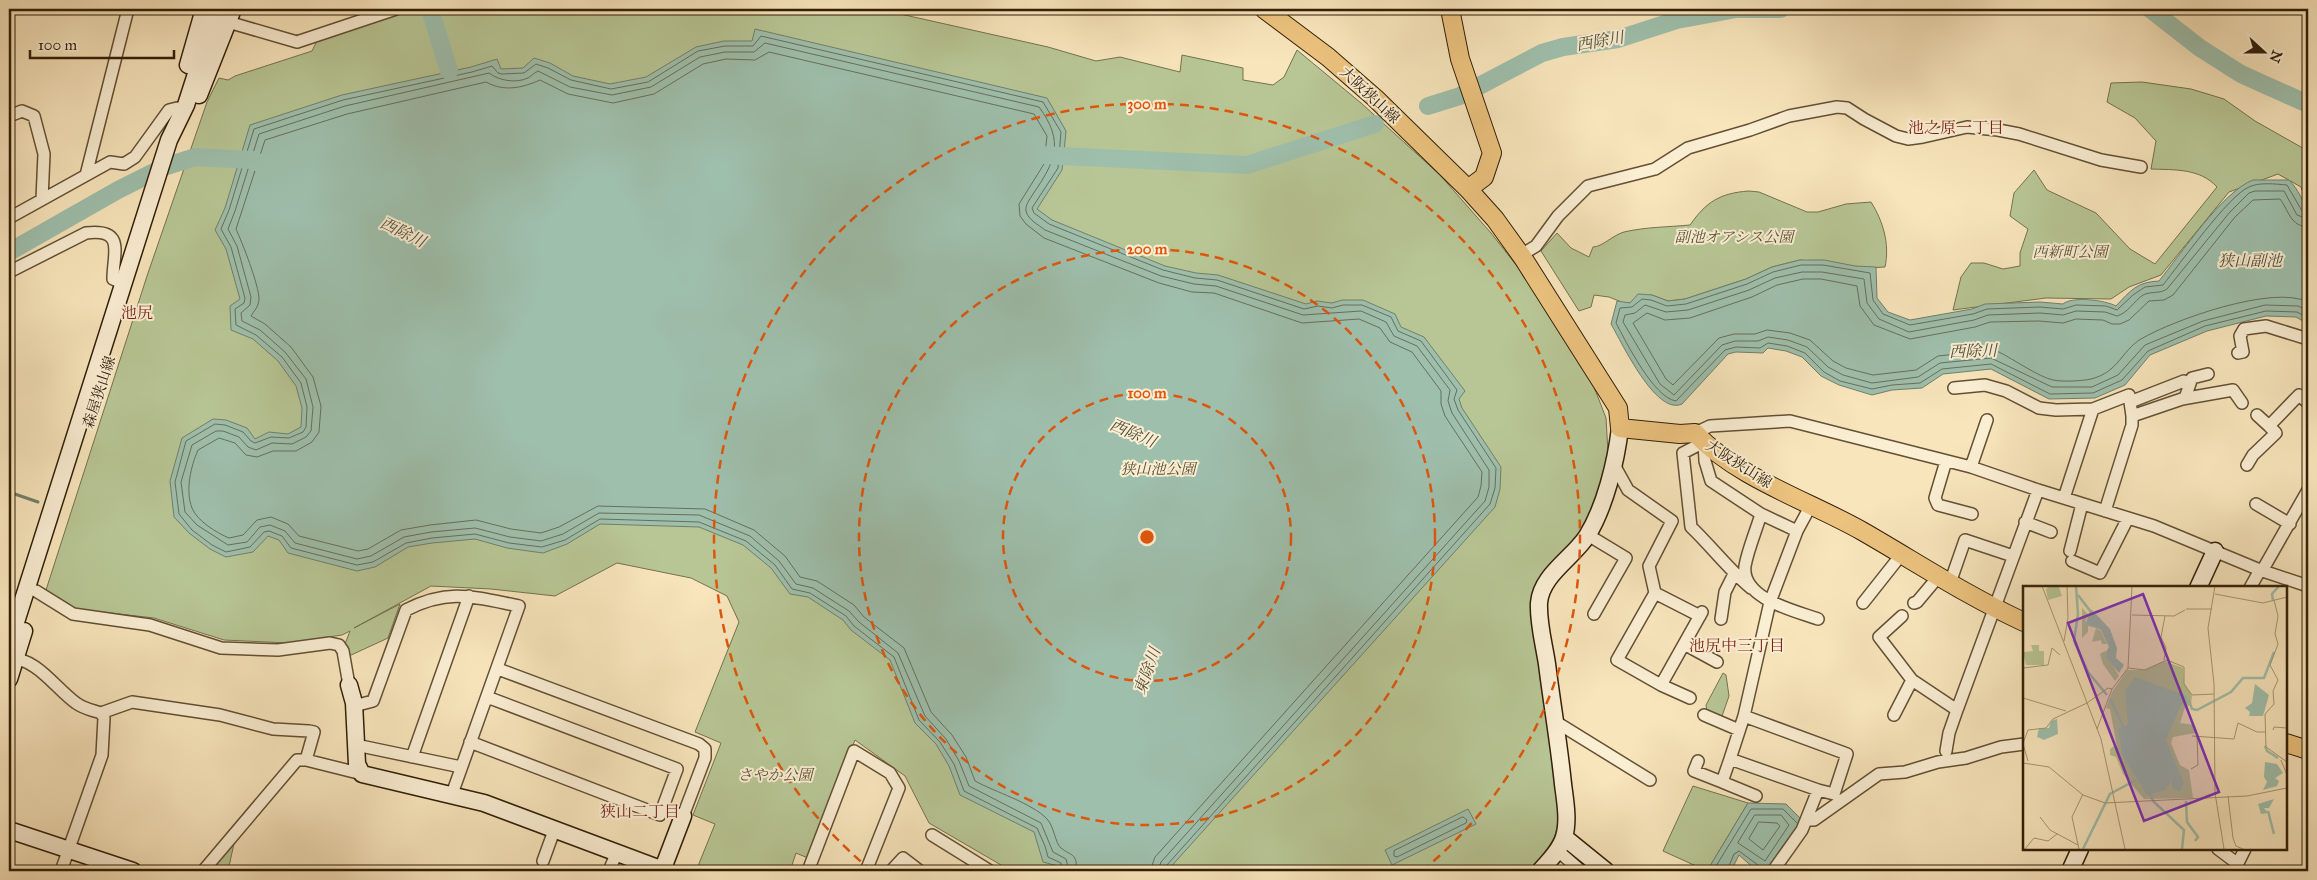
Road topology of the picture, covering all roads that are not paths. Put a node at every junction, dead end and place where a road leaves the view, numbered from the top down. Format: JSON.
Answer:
{"nodes":[{"id":1,"x":128,"y":9,"type":"edge"},
{"id":2,"x":205,"y":9,"type":"edge"},
{"id":3,"x":396,"y":9,"type":"edge"},
{"id":4,"x":1264,"y":9,"type":"edge"},
{"id":5,"x":1450,"y":9,"type":"edge"},
{"id":6,"x":230,"y":15,"type":"edge"},
{"id":7,"x":181,"y":106,"type":"junction"},
{"id":8,"x":9,"y":116,"type":"edge"},
{"id":9,"x":176,"y":138,"type":"junction"},
{"id":10,"x":2141,"y":167,"type":"dead end"},
{"id":11,"x":86,"y":175,"type":"junction"},
{"id":12,"x":1468,"y":189,"type":"junction"},
{"id":13,"x":42,"y":199,"type":"junction"},
{"id":14,"x":9,"y":218,"type":"edge"},
{"id":15,"x":149,"y":222,"type":"junction"},
{"id":16,"x":1521,"y":255,"type":"junction"},
{"id":17,"x":9,"y":272,"type":"edge"},
{"id":18,"x":124,"y":284,"type":"junction"},
{"id":19,"x":2308,"y":339,"type":"edge"},
{"id":20,"x":2238,"y":353,"type":"dead end"},
{"id":21,"x":2208,"y":374,"type":"dead end"},
{"id":22,"x":2184,"y":381,"type":"dead end"},
{"id":23,"x":1954,"y":388,"type":"dead end"},
{"id":24,"x":2300,"y":396,"type":"edge"},
{"id":25,"x":2185,"y":398,"type":"junction"},
{"id":26,"x":2130,"y":402,"type":"junction"},
{"id":27,"x":2242,"y":403,"type":"dead end"},
{"id":28,"x":2093,"y":409,"type":"junction"},
{"id":29,"x":2257,"y":415,"type":"dead end"},
{"id":30,"x":2132,"y":416,"type":"junction"},
{"id":31,"x":1987,"y":420,"type":"dead end"},
{"id":32,"x":1620,"y":428,"type":"junction"},
{"id":33,"x":2276,"y":433,"type":"junction"},
{"id":34,"x":1700,"y":437,"type":"junction"},
{"id":35,"x":1946,"y":461,"type":"junction"},
{"id":36,"x":1613,"y":463,"type":"junction"},
{"id":37,"x":2247,"y":465,"type":"dead end"},
{"id":38,"x":1971,"y":467,"type":"junction"},
{"id":39,"x":2038,"y":490,"type":"junction"},
{"id":40,"x":2308,"y":490,"type":"edge"},
{"id":41,"x":2064,"y":498,"type":"junction"},
{"id":42,"x":2082,"y":504,"type":"junction"},
{"id":43,"x":2256,"y":504,"type":"dead end"},
{"id":44,"x":1811,"y":505,"type":"junction"},
{"id":45,"x":2105,"y":511,"type":"junction"},
{"id":46,"x":1761,"y":514,"type":"junction"},
{"id":47,"x":1972,"y":514,"type":"dead end"},
{"id":48,"x":2128,"y":518,"type":"junction"},
{"id":49,"x":2025,"y":522,"type":"junction"},
{"id":50,"x":2290,"y":524,"type":"junction"},
{"id":51,"x":1797,"y":531,"type":"junction"},
{"id":52,"x":2051,"y":532,"type":"dead end"},
{"id":53,"x":1588,"y":535,"type":"junction"},
{"id":54,"x":2215,"y":551,"type":"junction"},
{"id":55,"x":1901,"y":555,"type":"junction"},
{"id":56,"x":2013,"y":556,"type":"junction"},
{"id":57,"x":2261,"y":571,"type":"junction"},
{"id":58,"x":1734,"y":574,"type":"junction"},
{"id":59,"x":1944,"y":580,"type":"junction"},
{"id":60,"x":2199,"y":586,"type":"edge"},
{"id":61,"x":2251,"y":586,"type":"edge"},
{"id":62,"x":2308,"y":586,"type":"edge"},
{"id":63,"x":1751,"y":588,"type":"junction"},
{"id":64,"x":36,"y":591,"type":"junction"},
{"id":65,"x":1655,"y":593,"type":"junction"},
{"id":66,"x":469,"y":596,"type":"junction"},
{"id":67,"x":1770,"y":602,"type":"junction"},
{"id":68,"x":1863,"y":603,"type":"dead end"},
{"id":69,"x":1914,"y":603,"type":"dead end"},
{"id":70,"x":1993,"y":608,"type":"junction"},
{"id":71,"x":1594,"y":614,"type":"dead end"},
{"id":72,"x":1902,"y":616,"type":"dead end"},
{"id":73,"x":1721,"y":618,"type":"dead end"},
{"id":74,"x":1818,"y":619,"type":"dead end"},
{"id":75,"x":2023,"y":622,"type":"edge"},
{"id":76,"x":1684,"y":644,"type":"junction"},
{"id":77,"x":11,"y":653,"type":"edge"},
{"id":78,"x":1717,"y":662,"type":"dead end"},
{"id":79,"x":498,"y":669,"type":"junction"},
{"id":80,"x":9,"y":679,"type":"edge"},
{"id":81,"x":1912,"y":680,"type":"junction"},
{"id":82,"x":349,"y":685,"type":"joint"},
{"id":83,"x":1661,"y":685,"type":"junction"},
{"id":84,"x":487,"y":697,"type":"junction"},
{"id":85,"x":1690,"y":698,"type":"dead end"},
{"id":86,"x":354,"y":706,"type":"junction"},
{"id":87,"x":1956,"y":710,"type":"junction"},
{"id":88,"x":101,"y":713,"type":"junction"},
{"id":89,"x":1704,"y":715,"type":"dead end"},
{"id":90,"x":1894,"y":715,"type":"dead end"},
{"id":91,"x":1744,"y":716,"type":"junction"},
{"id":92,"x":1556,"y":722,"type":"junction"},
{"id":93,"x":1739,"y":730,"type":"junction"},
{"id":94,"x":470,"y":742,"type":"junction"},
{"id":95,"x":2287,"y":743,"type":"edge"},
{"id":96,"x":2023,"y":744,"type":"edge"},
{"id":97,"x":356,"y":745,"type":"junction"},
{"id":98,"x":2308,"y":750,"type":"edge"},
{"id":99,"x":1946,"y":751,"type":"dead end"},
{"id":100,"x":412,"y":757,"type":"junction"},
{"id":101,"x":1730,"y":759,"type":"junction"},
{"id":102,"x":306,"y":760,"type":"junction"},
{"id":103,"x":1698,"y":761,"type":"dead end"},
{"id":104,"x":461,"y":767,"type":"junction"},
{"id":105,"x":362,"y":774,"type":"junction"},
{"id":106,"x":1650,"y":780,"type":"dead end"},
{"id":107,"x":1722,"y":782,"type":"junction"},
{"id":108,"x":1818,"y":790,"type":"junction"},
{"id":109,"x":452,"y":794,"type":"junction"},
{"id":110,"x":1756,"y":796,"type":"dead end"},
{"id":111,"x":683,"y":816,"type":"joint"},
{"id":112,"x":1806,"y":820,"type":"junction"},
{"id":113,"x":555,"y":828,"type":"junction"},
{"id":114,"x":9,"y":830,"type":"edge"},
{"id":115,"x":932,"y":836,"type":"dead end"},
{"id":116,"x":1561,"y":843,"type":"junction"},
{"id":117,"x":69,"y":850,"type":"junction"},
{"id":118,"x":2080,"y":850,"type":"edge"},
{"id":119,"x":2219,"y":850,"type":"edge"},
{"id":120,"x":2245,"y":850,"type":"edge"},
{"id":121,"x":617,"y":852,"type":"junction"},
{"id":122,"x":543,"y":861,"type":"dead end"},
{"id":123,"x":2236,"y":868,"type":"edge"},
{"id":124,"x":61,"y":871,"type":"edge"},
{"id":125,"x":134,"y":871,"type":"edge"},
{"id":126,"x":203,"y":871,"type":"edge"},
{"id":127,"x":609,"y":871,"type":"edge"},
{"id":128,"x":664,"y":871,"type":"edge"},
{"id":129,"x":808,"y":871,"type":"edge"},
{"id":130,"x":866,"y":871,"type":"edge"},
{"id":131,"x":891,"y":871,"type":"edge"},
{"id":132,"x":920,"y":871,"type":"edge"},
{"id":133,"x":990,"y":871,"type":"edge"},
{"id":134,"x":1540,"y":871,"type":"edge"},
{"id":135,"x":1581,"y":871,"type":"edge"},
{"id":136,"x":1606,"y":871,"type":"edge"},
{"id":137,"x":1773,"y":871,"type":"edge"},
{"id":138,"x":2070,"y":871,"type":"edge"}],
"edges":[{"from":1,"to":11,"type":"street"},
{"from":2,"to":7,"type":"main road","name":"森屋狭山線"},
{"from":3,"to":6,"type":"street"},
{"from":4,"to":12,"type":"main road","name":"大阪狭山線"},
{"from":5,"to":12,"type":"main road"},
{"from":6,"to":9,"type":"main road"},
{"from":7,"to":9,"type":"main road","name":"森屋狭山線"},
{"from":7,"to":11,"type":"street"},
{"from":8,"to":13,"type":"street"},
{"from":9,"to":15,"type":"main road","name":"森屋狭山線"},
{"from":10,"to":16,"type":"street"},
{"from":11,"to":13,"type":"street"},
{"from":12,"to":16,"type":"main road","name":"大阪狭山線"},
{"from":13,"to":14,"type":"street"},
{"from":15,"to":18,"type":"main road","name":"森屋狭山線"},
{"from":15,"to":64,"type":"main road","name":"森屋狭山線"},
{"from":16,"to":32,"type":"main road","name":"大阪狭山線"},
{"from":17,"to":18,"type":"street"},
{"from":18,"to":77,"type":"main road","name":"森屋狭山線"},
{"from":19,"to":20,"type":"street"},
{"from":21,"to":25,"type":"street"},
{"from":22,"to":26,"type":"street"},
{"from":23,"to":28,"type":"street"},
{"from":24,"to":33,"type":"street"},
{"from":25,"to":27,"type":"street"},
{"from":25,"to":30,"type":"street"},
{"from":26,"to":28,"type":"street"},
{"from":26,"to":30,"type":"street"},
{"from":28,"to":41,"type":"street"},
{"from":29,"to":33,"type":"street"},
{"from":30,"to":45,"type":"street"},
{"from":31,"to":38,"type":"street"},
{"from":32,"to":34,"type":"main road","name":"大阪狭山線"},
{"from":32,"to":36,"type":"main road"},
{"from":33,"to":37,"type":"street"},
{"from":34,"to":35,"type":"street"},
{"from":34,"to":44,"type":"main road","name":"大阪狭山線"},
{"from":34,"to":46,"type":"street"},
{"from":34,"to":58,"type":"street"},
{"from":35,"to":38,"type":"street"},
{"from":35,"to":47,"type":"street"},
{"from":36,"to":53,"type":"main road"},
{"from":36,"to":65,"type":"street"},
{"from":38,"to":39,"type":"street"},
{"from":39,"to":41,"type":"street"},
{"from":39,"to":49,"type":"street"},
{"from":40,"to":50,"type":"street"},
{"from":41,"to":42,"type":"street"},
{"from":42,"to":45,"type":"street"},
{"from":42,"to":48,"type":"street"},
{"from":43,"to":50,"type":"street"},
{"from":44,"to":51,"type":"street"},
{"from":44,"to":55,"type":"main road","name":"大阪狭山線"},
{"from":45,"to":48,"type":"street"},
{"from":46,"to":51,"type":"street"},
{"from":46,"to":63,"type":"street"},
{"from":48,"to":54,"type":"street"},
{"from":49,"to":52,"type":"street"},
{"from":49,"to":56,"type":"street"},
{"from":50,"to":57,"type":"street"},
{"from":51,"to":67,"type":"street"},
{"from":53,"to":71,"type":"street"},
{"from":53,"to":92,"type":"main road"},
{"from":54,"to":57,"type":"street"},
{"from":54,"to":60,"type":"main road"},
{"from":55,"to":59,"type":"main road","name":"大阪狭山線"},
{"from":55,"to":68,"type":"street"},
{"from":56,"to":59,"type":"street"},
{"from":56,"to":70,"type":"street"},
{"from":57,"to":61,"type":"street"},
{"from":57,"to":62,"type":"street"},
{"from":58,"to":63,"type":"street"},
{"from":58,"to":73,"type":"street"},
{"from":59,"to":69,"type":"street"},
{"from":59,"to":70,"type":"main road","name":"大阪狭山線"},
{"from":63,"to":67,"type":"street"},
{"from":64,"to":77,"type":"main road","name":"森屋狭山線"},
{"from":64,"to":82,"type":"street"},
{"from":65,"to":76,"type":"street"},
{"from":65,"to":83,"type":"street"},
{"from":66,"to":79,"type":"street"},
{"from":66,"to":86,"type":"street"},
{"from":66,"to":100,"type":"street"},
{"from":67,"to":74,"type":"street"},
{"from":67,"to":91,"type":"street"},
{"from":70,"to":75,"type":"main road","name":"大阪狭山線"},
{"from":70,"to":87,"type":"street"},
{"from":72,"to":81,"type":"street"},
{"from":76,"to":78,"type":"street"},
{"from":76,"to":83,"type":"street"},
{"from":77,"to":80,"type":"main road","name":"森屋狭山線"},
{"from":77,"to":88,"type":"street"},
{"from":79,"to":84,"type":"street"},
{"from":79,"to":111,"type":"street"},
{"from":81,"to":87,"type":"street"},
{"from":81,"to":90,"type":"street"},
{"from":82,"to":86,"type":"main road"},
{"from":83,"to":85,"type":"street"},
{"from":84,"to":94,"type":"street"},
{"from":84,"to":94,"type":"street"},
{"from":86,"to":97,"type":"main road"},
{"from":87,"to":99,"type":"street"},
{"from":88,"to":102,"type":"street"},
{"from":88,"to":117,"type":"street"},
{"from":89,"to":93,"type":"street"},
{"from":91,"to":93,"type":"street"},
{"from":91,"to":108,"type":"street"},
{"from":92,"to":106,"type":"street"},
{"from":92,"to":116,"type":"main road"},
{"from":93,"to":101,"type":"street"},
{"from":94,"to":104,"type":"street"},
{"from":95,"to":98,"type":"main road"},
{"from":96,"to":112,"type":"street"},
{"from":97,"to":100,"type":"street"},
{"from":97,"to":105,"type":"main road"},
{"from":100,"to":104,"type":"street"},
{"from":101,"to":107,"type":"street"},
{"from":101,"to":108,"type":"street"},
{"from":102,"to":105,"type":"street"},
{"from":102,"to":126,"type":"street"},
{"from":103,"to":107,"type":"street"},
{"from":104,"to":109,"type":"street"},
{"from":105,"to":109,"type":"main road"},
{"from":107,"to":110,"type":"street"},
{"from":108,"to":112,"type":"street"},
{"from":109,"to":113,"type":"main road"},
{"from":111,"to":128,"type":"main road"},
{"from":112,"to":137,"type":"street"},
{"from":113,"to":121,"type":"main road"},
{"from":113,"to":122,"type":"street"},
{"from":114,"to":117,"type":"main road"},
{"from":115,"to":133,"type":"street"},
{"from":116,"to":134,"type":"main road"},
{"from":116,"to":135,"type":"street"},
{"from":116,"to":136,"type":"main road"},
{"from":117,"to":124,"type":"street"},
{"from":117,"to":125,"type":"main road"},
{"from":118,"to":138,"type":"main road"},
{"from":119,"to":123,"type":"street"},
{"from":120,"to":123,"type":"street"},
{"from":121,"to":127,"type":"street"},
{"from":121,"to":128,"type":"main road"},
{"from":129,"to":130,"type":"street"},
{"from":131,"to":132,"type":"street"}]}
